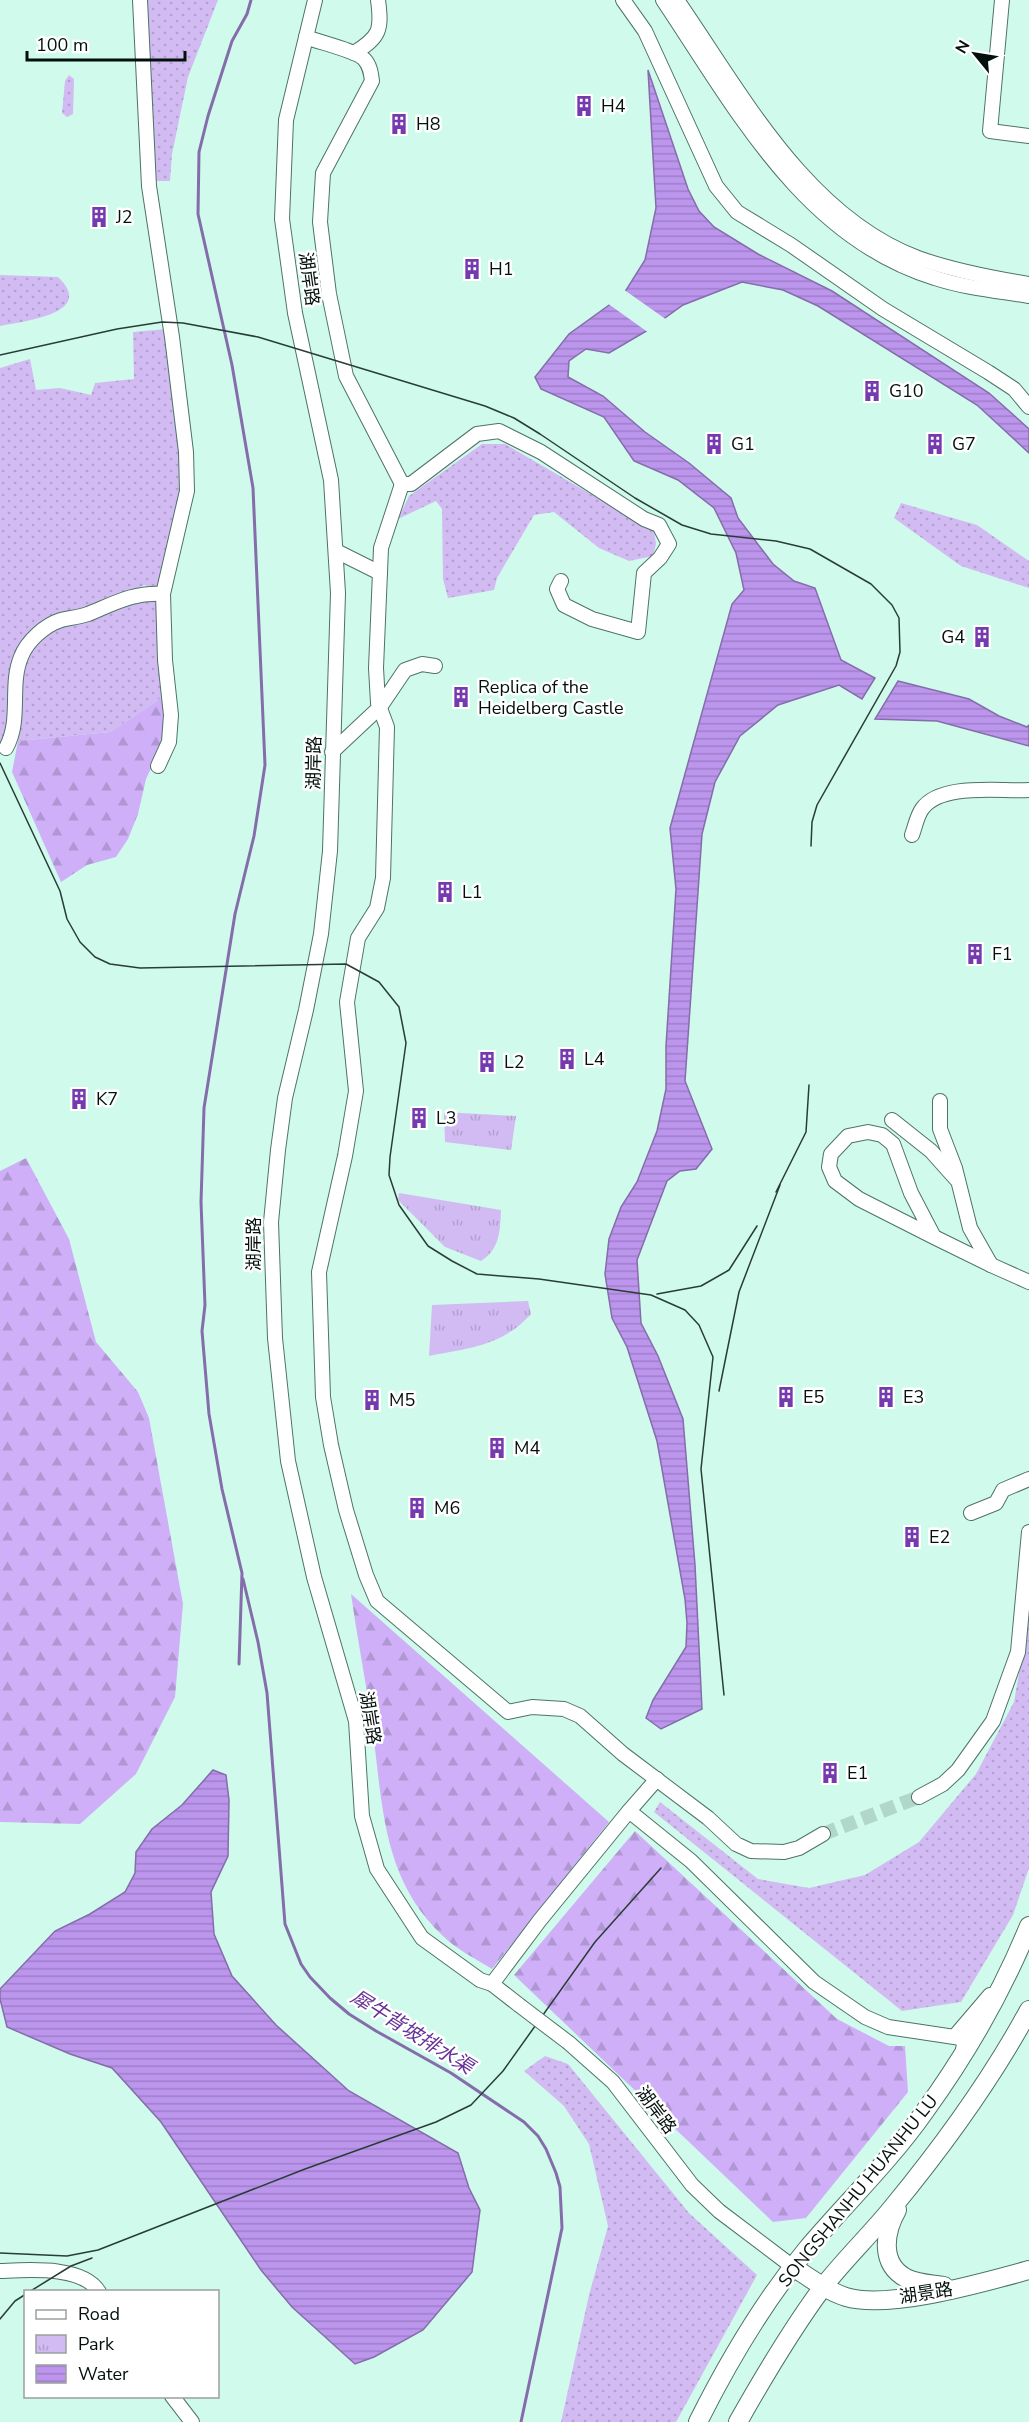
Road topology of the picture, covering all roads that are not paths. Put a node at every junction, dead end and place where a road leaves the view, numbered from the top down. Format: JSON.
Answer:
{"nodes":[{"id":1,"x":140,"y":0,"type":"edge"},
{"id":2,"x":315,"y":0,"type":"edge"},
{"id":3,"x":378,"y":0,"type":"edge"},
{"id":4,"x":623,"y":0,"type":"edge"},
{"id":5,"x":663,"y":0,"type":"edge"},
{"id":6,"x":677,"y":0,"type":"edge"},
{"id":7,"x":1002,"y":0,"type":"edge"},
{"id":8,"x":306,"y":37,"type":"junction"},
{"id":9,"x":354,"y":53,"type":"junction"},
{"id":10,"x":1029,"y":136,"type":"edge"},
{"id":11,"x":1029,"y":284,"type":"edge"},
{"id":12,"x":1029,"y":296,"type":"edge"},
{"id":13,"x":1029,"y":407,"type":"edge"},
{"id":14,"x":402,"y":484,"type":"junction"},
{"id":15,"x":336,"y":551,"type":"junction"},
{"id":16,"x":380,"y":573,"type":"junction"},
{"id":17,"x":561,"y":581,"type":"dead end"},
{"id":18,"x":163,"y":594,"type":"junction"},
{"id":19,"x":435,"y":666,"type":"dead end"},
{"id":20,"x":380,"y":707,"type":"junction"},
{"id":21,"x":6,"y":747,"type":"dead end"},
{"id":22,"x":332,"y":752,"type":"junction"},
{"id":23,"x":158,"y":766,"type":"dead end"},
{"id":24,"x":1029,"y":790,"type":"edge"},
{"id":25,"x":912,"y":835,"type":"dead end"},
{"id":26,"x":940,"y":1101,"type":"dead end"},
{"id":27,"x":892,"y":1120,"type":"dead end"},
{"id":28,"x":959,"y":1183,"type":"junction"},
{"id":29,"x":934,"y":1237,"type":"junction"},
{"id":30,"x":991,"y":1265,"type":"junction"},
{"id":31,"x":1029,"y":1282,"type":"edge"},
{"id":32,"x":1029,"y":1479,"type":"edge"},
{"id":33,"x":971,"y":1513,"type":"dead end"},
{"id":34,"x":1029,"y":1532,"type":"edge"},
{"id":35,"x":657,"y":1779,"type":"junction"},
{"id":36,"x":919,"y":1797,"type":"tunnel mouth"},
{"id":37,"x":629,"y":1811,"type":"junction"},
{"id":38,"x":823,"y":1833,"type":"tunnel mouth"},
{"id":39,"x":1029,"y":1926,"type":"edge"},
{"id":40,"x":1013,"y":1964,"type":"junction"},
{"id":41,"x":492,"y":1984,"type":"junction"},
{"id":42,"x":1029,"y":2010,"type":"edge"},
{"id":43,"x":950,"y":2035,"type":"junction"},
{"id":44,"x":962,"y":2056,"type":"junction"},
{"id":45,"x":910,"y":2186,"type":"junction"},
{"id":46,"x":793,"y":2267,"type":"junction"},
{"id":47,"x":1029,"y":2270,"type":"edge"},
{"id":48,"x":0,"y":2271,"type":"edge"},
{"id":49,"x":824,"y":2287,"type":"junction"},
{"id":50,"x":958,"y":2288,"type":"junction"},
{"id":51,"x":98,"y":2290,"type":"edge"},
{"id":52,"x":173,"y":2398,"type":"edge"},
{"id":53,"x":192,"y":2422,"type":"edge"},
{"id":54,"x":698,"y":2422,"type":"edge"},
{"id":55,"x":738,"y":2422,"type":"edge"}],
"edges":[{"from":1,"to":18,"type":"street"},
{"from":2,"to":8,"type":"street","name":"湖岸路"},
{"from":3,"to":9,"type":"street"},
{"from":4,"to":13,"type":"street"},
{"from":5,"to":12,"type":"street"},
{"from":6,"to":11,"type":"street"},
{"from":7,"to":10,"type":"street"},
{"from":8,"to":9,"type":"street"},
{"from":8,"to":15,"type":"street","name":"湖岸路"},
{"from":9,"to":14,"type":"street"},
{"from":14,"to":16,"type":"street"},
{"from":14,"to":17,"type":"street"},
{"from":15,"to":16,"type":"street"},
{"from":15,"to":22,"type":"street","name":"湖岸路"},
{"from":16,"to":20,"type":"street"},
{"from":18,"to":21,"type":"street"},
{"from":18,"to":23,"type":"street"},
{"from":19,"to":20,"type":"street"},
{"from":20,"to":22,"type":"street"},
{"from":20,"to":35,"type":"street"},
{"from":22,"to":41,"type":"street","name":"湖岸路"},
{"from":24,"to":25,"type":"street"},
{"from":26,"to":28,"type":"street"},
{"from":27,"to":28,"type":"street"},
{"from":28,"to":30,"type":"street"},
{"from":29,"to":29,"type":"street"},
{"from":29,"to":30,"type":"street"},
{"from":30,"to":31,"type":"street"},
{"from":32,"to":33,"type":"street"},
{"from":34,"to":36,"type":"street"},
{"from":35,"to":37,"type":"street"},
{"from":35,"to":38,"type":"street"},
{"from":37,"to":41,"type":"street"},
{"from":37,"to":43,"type":"street"},
{"from":39,"to":40,"type":"main road","name":"SONGSHANHU HUANHU LU"},
{"from":40,"to":43,"type":"street"},
{"from":40,"to":44,"type":"main road","name":"SONGSHANHU HUANHU LU"},
{"from":41,"to":46,"type":"street","name":"湖岸路","bridge":true},
{"from":42,"to":45,"type":"main road","name":"SONGSHANHU HUANHU LU"},
{"from":43,"to":44,"type":"street"},
{"from":44,"to":46,"type":"main road","name":"SONGSHANHU HUANHU LU"},
{"from":45,"to":49,"type":"main road","name":"SONGSHANHU HUANHU LU"},
{"from":45,"to":50,"type":"main road"},
{"from":46,"to":49,"type":"main road","name":"湖景路"},
{"from":46,"to":54,"type":"main road","name":"SONGSHANHU HUANHU LU"},
{"from":47,"to":50,"type":"main road","name":"湖景路"},
{"from":48,"to":51,"type":"street"},
{"from":49,"to":50,"type":"main road","name":"湖景路"},
{"from":49,"to":55,"type":"main road","name":"SONGSHANHU HUANHU LU"},
{"from":52,"to":53,"type":"street"}]}
